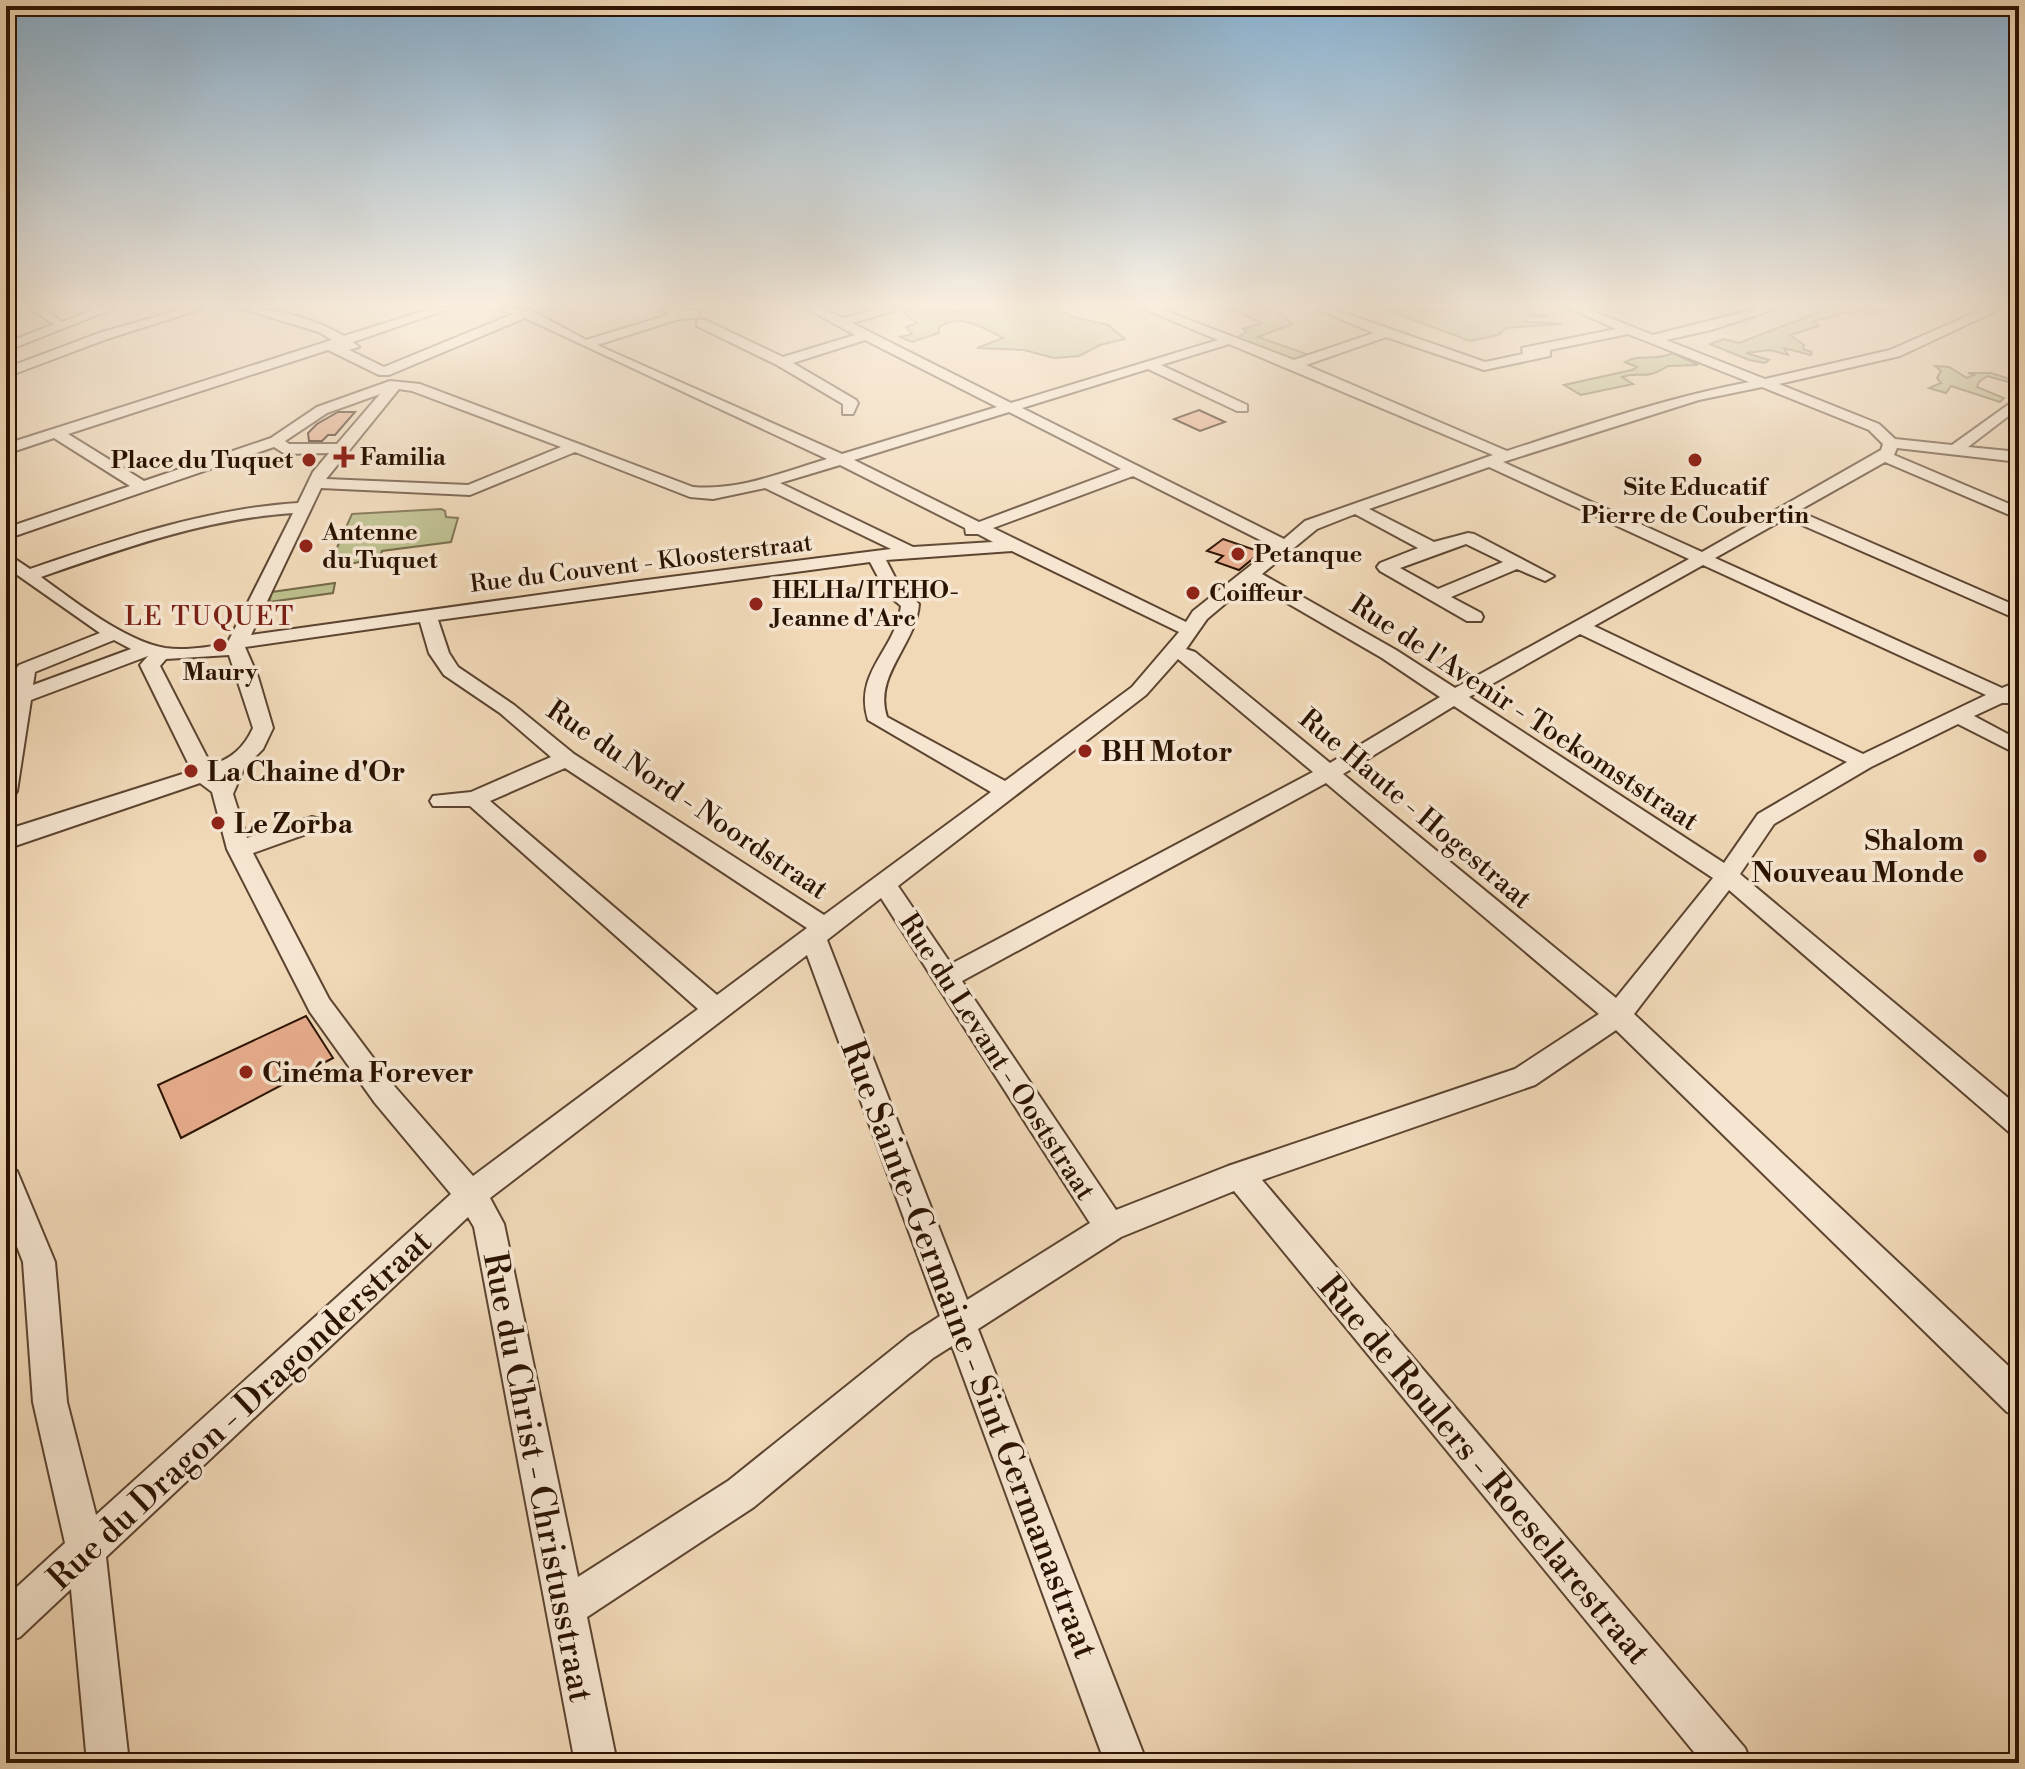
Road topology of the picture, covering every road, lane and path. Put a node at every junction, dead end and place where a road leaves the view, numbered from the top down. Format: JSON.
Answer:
{"nodes":[{"id":1,"x":190,"y":391,"type":"edge"},
{"id":2,"x":364,"y":391,"type":"edge"},
{"id":3,"x":384,"y":391,"type":"edge"},
{"id":4,"x":424,"y":391,"type":"edge"},
{"id":5,"x":688,"y":391,"type":"edge"},
{"id":6,"x":830,"y":391,"type":"edge"},
{"id":7,"x":977,"y":391,"type":"edge"},
{"id":8,"x":1064,"y":391,"type":"edge"},
{"id":9,"x":1204,"y":391,"type":"edge"},
{"id":10,"x":1350,"y":391,"type":"edge"},
{"id":11,"x":1724,"y":391,"type":"edge"},
{"id":12,"x":1779,"y":391,"type":"edge"},
{"id":13,"x":2019,"y":401,"type":"edge"},
{"id":14,"x":1010,"y":407,"type":"junction"},
{"id":15,"x":1242,"y":408,"type":"dead end"},
{"id":16,"x":848,"y":411,"type":"dead end"},
{"id":17,"x":56,"y":433,"type":"junction"},
{"id":18,"x":276,"y":441,"type":"junction"},
{"id":19,"x":575,"y":447,"type":"junction"},
{"id":20,"x":340,"y":448,"type":"junction"},
{"id":21,"x":6,"y":449,"type":"edge"},
{"id":22,"x":1887,"y":449,"type":"junction"},
{"id":23,"x":1955,"y":450,"type":"junction"},
{"id":24,"x":2019,"y":457,"type":"edge"},
{"id":25,"x":1497,"y":458,"type":"junction"},
{"id":26,"x":840,"y":459,"type":"junction"},
{"id":27,"x":1134,"y":470,"type":"junction"},
{"id":28,"x":765,"y":482,"type":"junction"},
{"id":29,"x":317,"y":483,"type":"junction"},
{"id":30,"x":142,"y":487,"type":"junction"},
{"id":31,"x":306,"y":507,"type":"junction"},
{"id":32,"x":1355,"y":508,"type":"junction"},
{"id":33,"x":1786,"y":512,"type":"junction"},
{"id":34,"x":2019,"y":514,"type":"edge"},
{"id":35,"x":981,"y":527,"type":"junction"},
{"id":36,"x":6,"y":534,"type":"edge"},
{"id":37,"x":1019,"y":545,"type":"junction"},
{"id":38,"x":1283,"y":545,"type":"junction"},
{"id":39,"x":1432,"y":548,"type":"junction"},
{"id":40,"x":910,"y":552,"type":"junction"},
{"id":41,"x":1700,"y":557,"type":"junction"},
{"id":42,"x":6,"y":558,"type":"edge"},
{"id":43,"x":876,"y":558,"type":"junction"},
{"id":44,"x":1517,"y":562,"type":"junction"},
{"id":45,"x":1249,"y":574,"type":"junction"},
{"id":46,"x":27,"y":576,"type":"junction"},
{"id":47,"x":1545,"y":576,"type":"dead end"},
{"id":48,"x":1437,"y":596,"type":"junction"},
{"id":49,"x":2019,"y":614,"type":"edge"},
{"id":50,"x":427,"y":615,"type":"junction"},
{"id":51,"x":1474,"y":617,"type":"dead end"},
{"id":52,"x":1580,"y":627,"type":"junction"},
{"id":53,"x":1190,"y":629,"type":"junction"},
{"id":54,"x":116,"y":633,"type":"junction"},
{"id":55,"x":235,"y":646,"type":"junction"},
{"id":56,"x":154,"y":651,"type":"junction"},
{"id":57,"x":1174,"y":652,"type":"junction"},
{"id":58,"x":1456,"y":696,"type":"junction"},
{"id":59,"x":2013,"y":696,"type":"edge"},
{"id":60,"x":15,"y":705,"type":"edge"},
{"id":61,"x":1958,"y":716,"type":"junction"},
{"id":62,"x":2019,"y":749,"type":"edge"},
{"id":63,"x":9,"y":753,"type":"edge"},
{"id":64,"x":566,"y":759,"type":"junction"},
{"id":65,"x":1863,"y":762,"type":"junction"},
{"id":66,"x":234,"y":765,"type":"junction"},
{"id":67,"x":1328,"y":773,"type":"junction"},
{"id":68,"x":204,"y":774,"type":"junction"},
{"id":69,"x":984,"y":779,"type":"junction"},
{"id":70,"x":6,"y":791,"type":"edge"},
{"id":71,"x":1006,"y":791,"type":"junction"},
{"id":72,"x":222,"y":794,"type":"junction"},
{"id":73,"x":475,"y":799,"type":"junction"},
{"id":74,"x":441,"y":801,"type":"dead end"},
{"id":75,"x":977,"y":811,"type":"junction"},
{"id":76,"x":312,"y":824,"type":"dead end"},
{"id":77,"x":8,"y":831,"type":"edge"},
{"id":78,"x":239,"y":849,"type":"junction"},
{"id":79,"x":1727,"y":876,"type":"junction"},
{"id":80,"x":885,"y":885,"type":"junction"},
{"id":81,"x":819,"y":932,"type":"junction"},
{"id":82,"x":946,"y":978,"type":"junction"},
{"id":83,"x":717,"y":1010,"type":"junction"},
{"id":84,"x":1618,"y":1015,"type":"junction"},
{"id":85,"x":2019,"y":1124,"type":"edge"},
{"id":86,"x":1239,"y":1175,"type":"junction"},
{"id":87,"x":6,"y":1180,"type":"edge"},
{"id":88,"x":471,"y":1195,"type":"junction"},
{"id":89,"x":1110,"y":1227,"type":"junction"},
{"id":90,"x":961,"y":1322,"type":"junction"},
{"id":91,"x":2019,"y":1400,"type":"edge"},
{"id":92,"x":86,"y":1550,"type":"junction"},
{"id":93,"x":566,"y":1608,"type":"junction"},
{"id":94,"x":6,"y":1623,"type":"edge"},
{"id":95,"x":108,"y":1763,"type":"edge"},
{"id":96,"x":596,"y":1763,"type":"edge"},
{"id":97,"x":1126,"y":1763,"type":"edge"},
{"id":98,"x":1730,"y":1763,"type":"edge"}],
"edges":[{"from":1,"to":17,"type":"street"},
{"from":2,"to":18,"type":"street"},
{"from":3,"to":20,"type":"street"},
{"from":4,"to":19,"type":"street"},
{"from":5,"to":26,"type":"street"},
{"from":6,"to":16,"type":"street"},
{"from":7,"to":14,"type":"street"},
{"from":8,"to":14,"type":"street"},
{"from":9,"to":15,"type":"street"},
{"from":10,"to":25,"type":"street"},
{"from":11,"to":25,"type":"street","name":"Rue du Dragon - Dragonderstraat"},
{"from":12,"to":22,"type":"street"},
{"from":13,"to":23,"type":"street"},
{"from":14,"to":26,"type":"street"},
{"from":14,"to":27,"type":"street"},
{"from":17,"to":21,"type":"street"},
{"from":17,"to":30,"type":"street"},
{"from":18,"to":20,"type":"street"},
{"from":18,"to":30,"type":"street"},
{"from":19,"to":28,"type":"street"},
{"from":19,"to":29,"type":"street"},
{"from":20,"to":29,"type":"street"},
{"from":22,"to":23,"type":"street"},
{"from":22,"to":33,"type":"street"},
{"from":22,"to":34,"type":"street"},
{"from":23,"to":24,"type":"street"},
{"from":25,"to":32,"type":"street","name":"Rue du Dragon - Dragonderstraat"},
{"from":25,"to":41,"type":"street"},
{"from":26,"to":28,"type":"street"},
{"from":26,"to":35,"type":"street"},
{"from":27,"to":35,"type":"street","name":"Rue du Couvent - Kloosterstraat"},
{"from":27,"to":38,"type":"street"},
{"from":28,"to":40,"type":"street"},
{"from":29,"to":31,"type":"street"},
{"from":30,"to":36,"type":"street"},
{"from":31,"to":46,"type":"street"},
{"from":31,"to":55,"type":"street"},
{"from":32,"to":38,"type":"street","name":"Rue du Dragon - Dragonderstraat"},
{"from":32,"to":39,"type":"street"},
{"from":33,"to":41,"type":"street"},
{"from":33,"to":49,"type":"street"},
{"from":35,"to":37,"type":"street"},
{"from":35,"to":40,"type":"street","name":"Rue du Couvent - Kloosterstraat"},
{"from":37,"to":40,"type":"street","name":"Rue du Couvent - Kloosterstraat"},
{"from":37,"to":53,"type":"street"},
{"from":38,"to":45,"type":"street","name":"Rue du Dragon - Dragonderstraat"},
{"from":39,"to":44,"type":"street"},
{"from":39,"to":48,"type":"street"},
{"from":40,"to":43,"type":"street","name":"Rue du Couvent - Kloosterstraat"},
{"from":41,"to":52,"type":"street"},
{"from":41,"to":59,"type":"street"},
{"from":42,"to":46,"type":"street"},
{"from":43,"to":50,"type":"street","name":"Rue du Couvent - Kloosterstraat"},
{"from":43,"to":69,"type":"street"},
{"from":44,"to":47,"type":"street"},
{"from":44,"to":48,"type":"street"},
{"from":45,"to":53,"type":"street","name":"Rue du Dragon - Dragonderstraat"},
{"from":45,"to":58,"type":"street","name":"Rue de l'Avenir - Toekomststraat"},
{"from":46,"to":54,"type":"street"},
{"from":48,"to":51,"type":"street"},
{"from":50,"to":55,"type":"street","name":"Rue du Couvent - Kloosterstraat"},
{"from":50,"to":64,"type":"street","name":"Rue du Nord - Noordstraat"},
{"from":52,"to":58,"type":"street"},
{"from":52,"to":65,"type":"street"},
{"from":53,"to":57,"type":"street","name":"Rue du Dragon - Dragonderstraat"},
{"from":54,"to":56,"type":"street"},
{"from":54,"to":60,"type":"street"},
{"from":55,"to":56,"type":"street","name":"Rue du Couvent - Kloosterstraat"},
{"from":55,"to":66,"type":"street"},
{"from":56,"to":60,"type":"street"},
{"from":56,"to":68,"type":"street"},
{"from":57,"to":67,"type":"street","name":"Rue Haute - Hogestraat"},
{"from":57,"to":71,"type":"street","name":"Rue du Dragon - Dragonderstraat"},
{"from":58,"to":67,"type":"street"},
{"from":58,"to":79,"type":"street","name":"Rue de l'Avenir - Toekomststraat"},
{"from":59,"to":61,"type":"street"},
{"from":60,"to":63,"type":"street"},
{"from":61,"to":62,"type":"street"},
{"from":61,"to":65,"type":"street"},
{"from":63,"to":70,"type":"street"},
{"from":64,"to":73,"type":"street"},
{"from":64,"to":81,"type":"street","name":"Rue du Nord - Noordstraat"},
{"from":65,"to":79,"type":"street"},
{"from":66,"to":68,"type":"street"},
{"from":66,"to":72,"type":"street"},
{"from":67,"to":82,"type":"street"},
{"from":67,"to":84,"type":"street","name":"Rue Haute - Hogestraat"},
{"from":68,"to":72,"type":"street"},
{"from":68,"to":77,"type":"street"},
{"from":69,"to":71,"type":"street"},
{"from":69,"to":75,"type":"street"},
{"from":71,"to":75,"type":"street","name":"Rue du Dragon - Dragonderstraat"},
{"from":72,"to":78,"type":"street","name":"Rue du Christ - Christusstraat"},
{"from":73,"to":74,"type":"street"},
{"from":73,"to":83,"type":"street"},
{"from":75,"to":80,"type":"street","name":"Rue du Dragon - Dragonderstraat"},
{"from":76,"to":78,"type":"street"},
{"from":78,"to":88,"type":"street","name":"Rue du Christ - Christusstraat"},
{"from":79,"to":84,"type":"street"},
{"from":79,"to":85,"type":"street","name":"Rue de l'Avenir - Toekomststraat"},
{"from":80,"to":81,"type":"street","name":"Rue du Dragon - Dragonderstraat"},
{"from":80,"to":82,"type":"street","name":"Rue du Levant - Ooststraat"},
{"from":81,"to":83,"type":"street","name":"Rue du Dragon - Dragonderstraat"},
{"from":81,"to":90,"type":"street","name":"Rue Sainte-Germaine - Sint Germanastraat"},
{"from":82,"to":89,"type":"street","name":"Rue du Levant - Ooststraat"},
{"from":83,"to":88,"type":"street","name":"Rue du Dragon - Dragonderstraat"},
{"from":84,"to":86,"type":"street"},
{"from":84,"to":91,"type":"street","name":"Rue Haute - Hogestraat"},
{"from":86,"to":89,"type":"street"},
{"from":86,"to":98,"type":"street","name":"Rue de Roulers - Roeselarestraat"},
{"from":87,"to":92,"type":"street"},
{"from":88,"to":92,"type":"street","name":"Rue du Dragon - Dragonderstraat"},
{"from":88,"to":93,"type":"street","name":"Rue du Christ - Christusstraat"},
{"from":89,"to":90,"type":"street"},
{"from":90,"to":93,"type":"street"},
{"from":90,"to":97,"type":"street","name":"Rue Sainte-Germaine - Sint Germanastraat"},
{"from":92,"to":94,"type":"street","name":"Rue du Dragon - Dragonderstraat"},
{"from":92,"to":95,"type":"street"},
{"from":93,"to":96,"type":"street","name":"Rue du Christ - Christusstraat"}]}
